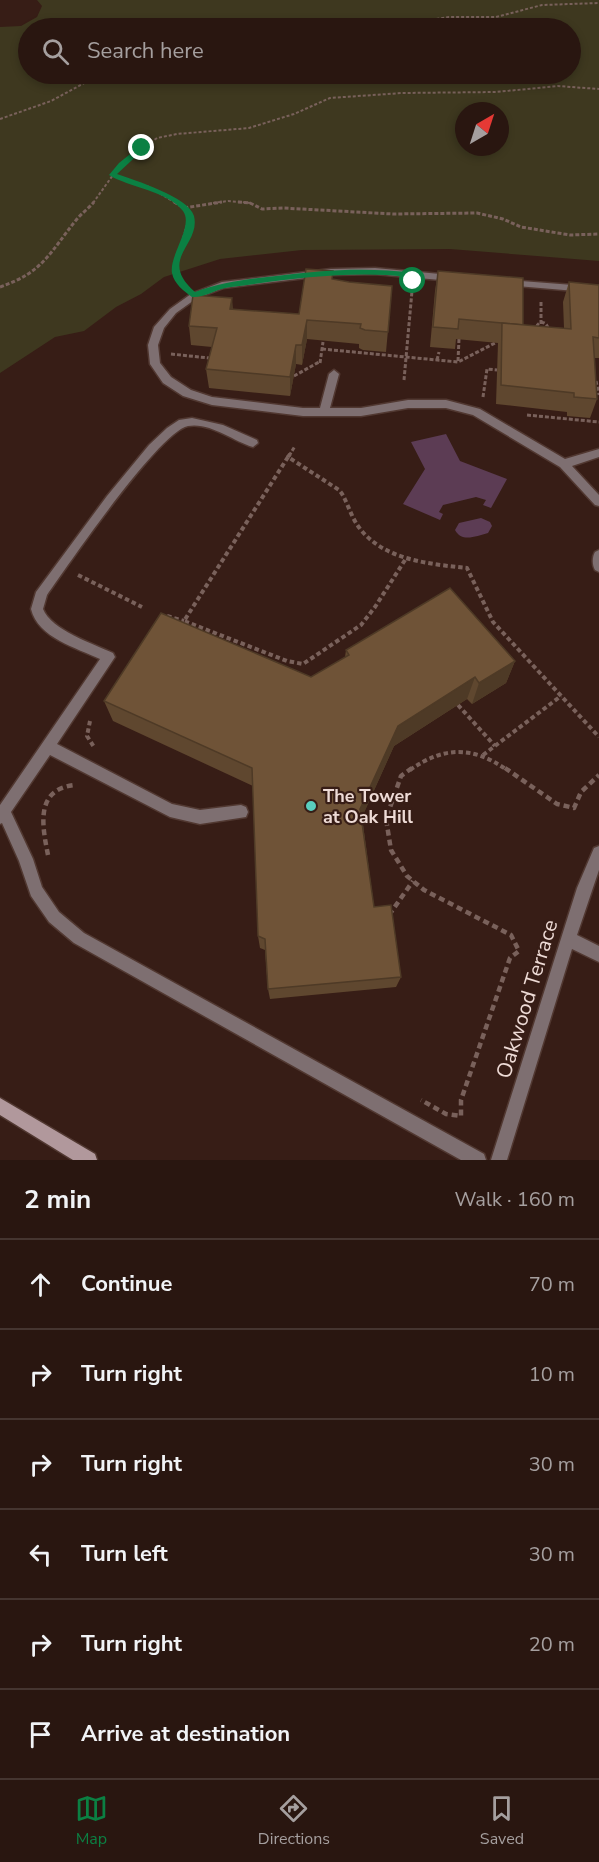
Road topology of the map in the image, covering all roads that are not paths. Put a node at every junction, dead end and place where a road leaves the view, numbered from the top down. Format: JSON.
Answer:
{"nodes":[{"id":1,"x":460,"y":279,"type":"edge"},
{"id":2,"x":495,"y":282,"type":"edge"},
{"id":3,"x":599,"y":290,"type":"edge"},
{"id":4,"x":334,"y":374,"type":"dead end"},
{"id":5,"x":324,"y":412,"type":"junction"},
{"id":6,"x":253,"y":443,"type":"dead end"},
{"id":7,"x":599,"y":453,"type":"edge"},
{"id":8,"x":564,"y":464,"type":"junction"},
{"id":9,"x":599,"y":502,"type":"edge"},
{"id":10,"x":599,"y":555,"type":"edge"},
{"id":11,"x":599,"y":567,"type":"edge"},
{"id":12,"x":49,"y":747,"type":"junction"},
{"id":13,"x":241,"y":812,"type":"dead end"},
{"id":14,"x":2,"y":815,"type":"edge"},
{"id":15,"x":599,"y":853,"type":"edge"},
{"id":16,"x":568,"y":939,"type":"junction"},
{"id":17,"x":599,"y":954,"type":"edge"},
{"id":18,"x":0,"y":1107,"type":"edge"},
{"id":19,"x":89,"y":1160,"type":"edge"},
{"id":20,"x":478,"y":1160,"type":"edge"},
{"id":21,"x":499,"y":1160,"type":"edge"}],
"edges":[{"from":1,"to":5,"type":"street"},
{"from":2,"to":3,"type":"street"},
{"from":4,"to":5,"type":"street"},
{"from":5,"to":8,"type":"street"},
{"from":6,"to":12,"type":"street"},
{"from":7,"to":8,"type":"street"},
{"from":8,"to":9,"type":"street"},
{"from":10,"to":11,"type":"street"},
{"from":12,"to":13,"type":"street"},
{"from":12,"to":14,"type":"street"},
{"from":14,"to":20,"type":"street"},
{"from":15,"to":16,"type":"street","name":"Oakwood Terrace"},
{"from":16,"to":17,"type":"street"},
{"from":16,"to":21,"type":"street","name":"Oakwood Terrace"},
{"from":18,"to":19,"type":"street"}]}
